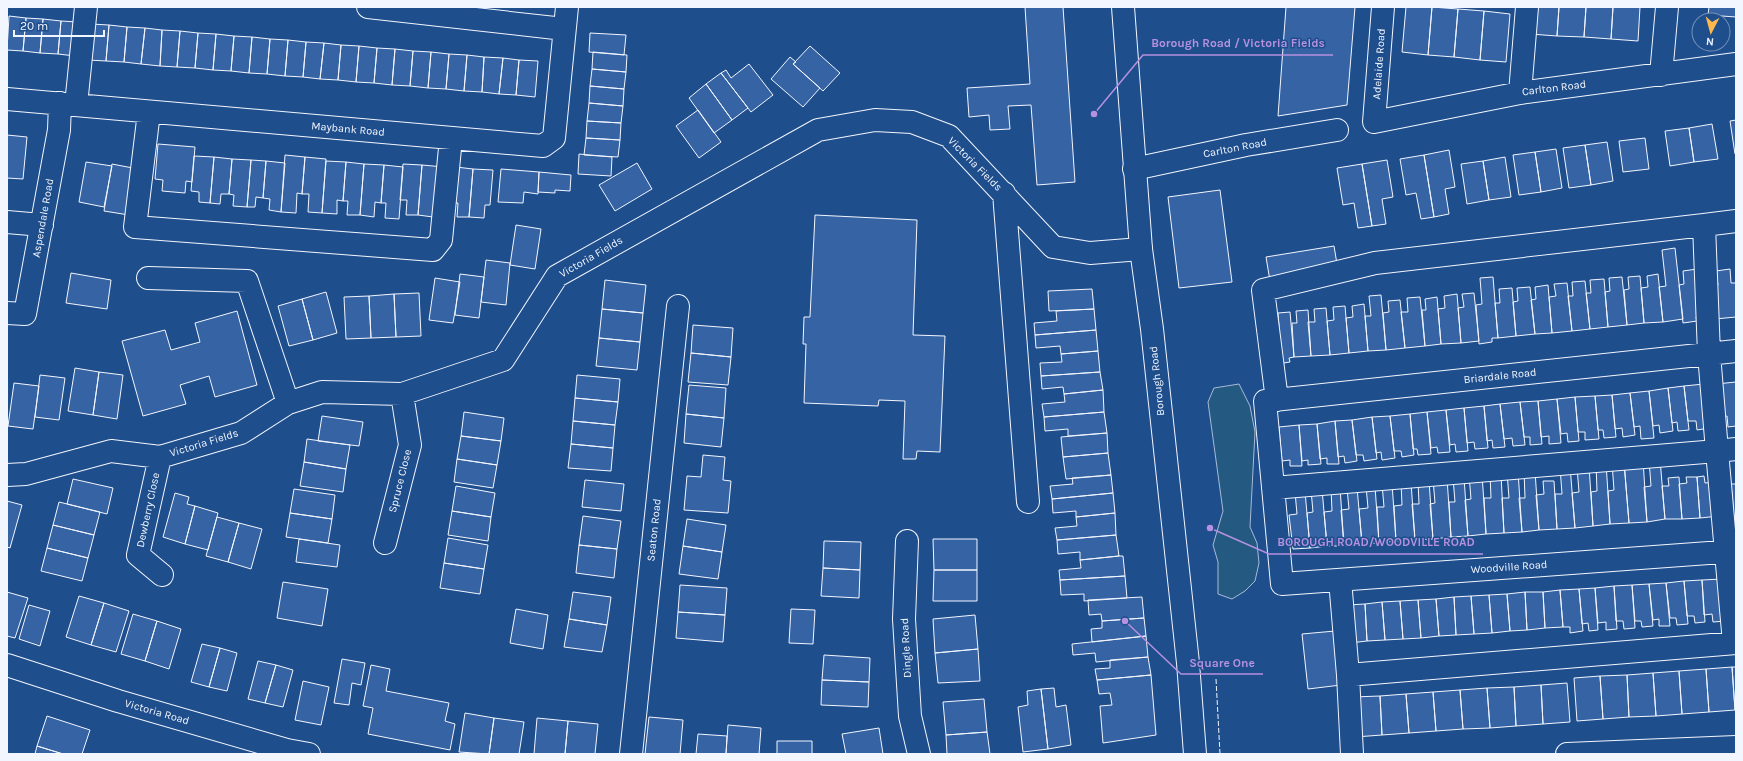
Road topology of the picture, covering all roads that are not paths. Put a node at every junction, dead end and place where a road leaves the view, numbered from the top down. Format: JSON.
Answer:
{"nodes":[{"id":1,"x":86,"y":7,"type":"edge"},
{"id":2,"x":368,"y":7,"type":"edge"},
{"id":3,"x":567,"y":7,"type":"edge"},
{"id":4,"x":1123,"y":7,"type":"edge"},
{"id":5,"x":1383,"y":7,"type":"edge"},
{"id":6,"x":1527,"y":7,"type":"edge"},
{"id":7,"x":1667,"y":7,"type":"edge"},
{"id":8,"x":564,"y":29,"type":"junction"},
{"id":9,"x":1736,"y":64,"type":"edge"},
{"id":10,"x":1661,"y":75,"type":"junction"},
{"id":11,"x":1520,"y":92,"type":"junction"},
{"id":12,"x":7,"y":98,"type":"edge"},
{"id":13,"x":68,"y":104,"type":"junction"},
{"id":14,"x":149,"y":112,"type":"junction"},
{"id":15,"x":1374,"y":122,"type":"joint"},
{"id":16,"x":1337,"y":130,"type":"dead end"},
{"id":17,"x":451,"y":138,"type":"junction"},
{"id":18,"x":1134,"y":169,"type":"junction"},
{"id":19,"x":1004,"y":193,"type":"junction"},
{"id":20,"x":1736,"y":221,"type":"edge"},
{"id":21,"x":7,"y":222,"type":"edge"},
{"id":22,"x":42,"y":225,"type":"junction"},
{"id":23,"x":1704,"y":226,"type":"junction"},
{"id":24,"x":1141,"y":249,"type":"junction"},
{"id":25,"x":148,"y":278,"type":"dead end"},
{"id":26,"x":678,"y":306,"type":"dead end"},
{"id":27,"x":7,"y":313,"type":"edge"},
{"id":28,"x":1736,"y":351,"type":"edge"},
{"id":29,"x":1709,"y":354,"type":"junction"},
{"id":30,"x":402,"y":394,"type":"junction"},
{"id":31,"x":1271,"y":400,"type":"junction"},
{"id":32,"x":288,"y":403,"type":"junction"},
{"id":33,"x":1727,"y":450,"type":"edge"},
{"id":34,"x":160,"y":457,"type":"junction"},
{"id":35,"x":7,"y":475,"type":"edge"},
{"id":36,"x":1273,"y":488,"type":"junction"},
{"id":37,"x":1028,"y":502,"type":"dead end"},
{"id":38,"x":908,"y":541,"type":"dead end"},
{"id":39,"x":385,"y":543,"type":"dead end"},
{"id":40,"x":1731,"y":551,"type":"edge"},
{"id":41,"x":162,"y":575,"type":"dead end"},
{"id":42,"x":1340,"y":580,"type":"junction"},
{"id":43,"x":1735,"y":643,"type":"edge"},
{"id":44,"x":7,"y":665,"type":"edge"},
{"id":45,"x":1348,"y":675,"type":"junction"},
{"id":46,"x":1736,"y":747,"type":"edge"},
{"id":47,"x":309,"y":754,"type":"edge"},
{"id":48,"x":631,"y":754,"type":"edge"},
{"id":49,"x":919,"y":754,"type":"edge"},
{"id":50,"x":1195,"y":754,"type":"edge"},
{"id":51,"x":1352,"y":754,"type":"edge"},
{"id":52,"x":1567,"y":754,"type":"edge"}],
"edges":[{"from":1,"to":13,"type":"main road","name":"Aspendale Road"},
{"from":2,"to":8,"type":"main road"},
{"from":3,"to":8,"type":"main road","name":"Maybank Road"},
{"from":4,"to":18,"type":"main road","name":"Borough Road"},
{"from":5,"to":15,"type":"main road","name":"Adelaide Road"},
{"from":6,"to":11,"type":"main road"},
{"from":7,"to":10,"type":"main road"},
{"from":8,"to":17,"type":"main road","name":"Maybank Road"},
{"from":9,"to":10,"type":"main road","name":"Carlton Road"},
{"from":10,"to":11,"type":"main road","name":"Carlton Road"},
{"from":11,"to":15,"type":"main road","name":"Carlton Road"},
{"from":12,"to":13,"type":"main road","name":"Maybank Road"},
{"from":13,"to":14,"type":"main road","name":"Maybank Road"},
{"from":13,"to":22,"type":"main road","name":"Aspendale Road"},
{"from":14,"to":17,"type":"main road","name":"Maybank Road"},
{"from":14,"to":17,"type":"main road"},
{"from":16,"to":18,"type":"main road","name":"Carlton Road"},
{"from":18,"to":24,"type":"main road","name":"Borough Road"},
{"from":19,"to":24,"type":"main road","name":"Victoria Fields"},
{"from":19,"to":30,"type":"main road","name":"Victoria Fields"},
{"from":19,"to":37,"type":"main road"},
{"from":20,"to":23,"type":"main road"},
{"from":21,"to":22,"type":"main road"},
{"from":22,"to":27,"type":"main road","name":"Aspendale Road"},
{"from":23,"to":29,"type":"main road"},
{"from":23,"to":31,"type":"main road"},
{"from":24,"to":50,"type":"main road","name":"Borough Road"},
{"from":25,"to":32,"type":"main road"},
{"from":26,"to":48,"type":"main road","name":"Seaton Road"},
{"from":28,"to":29,"type":"main road","name":"Briardale Road"},
{"from":29,"to":31,"type":"main road","name":"Briardale Road"},
{"from":29,"to":33,"type":"main road"},
{"from":30,"to":32,"type":"main road","name":"Victoria Fields"},
{"from":30,"to":39,"type":"main road","name":"Spruce Close"},
{"from":31,"to":36,"type":"main road"},
{"from":32,"to":34,"type":"main road","name":"Victoria Fields"},
{"from":33,"to":36,"type":"main road"},
{"from":33,"to":40,"type":"main road"},
{"from":34,"to":35,"type":"main road","name":"Victoria Fields"},
{"from":34,"to":41,"type":"main road","name":"Dewberry Close"},
{"from":36,"to":42,"type":"main road","name":"Woodville Road"},
{"from":38,"to":49,"type":"main road","name":"Dingle Road"},
{"from":40,"to":42,"type":"main road","name":"Woodville Road"},
{"from":40,"to":43,"type":"main road"},
{"from":42,"to":45,"type":"main road"},
{"from":43,"to":45,"type":"main road"},
{"from":44,"to":47,"type":"main road","name":"Victoria Road"},
{"from":45,"to":51,"type":"main road"},
{"from":46,"to":52,"type":"main road"}]}
